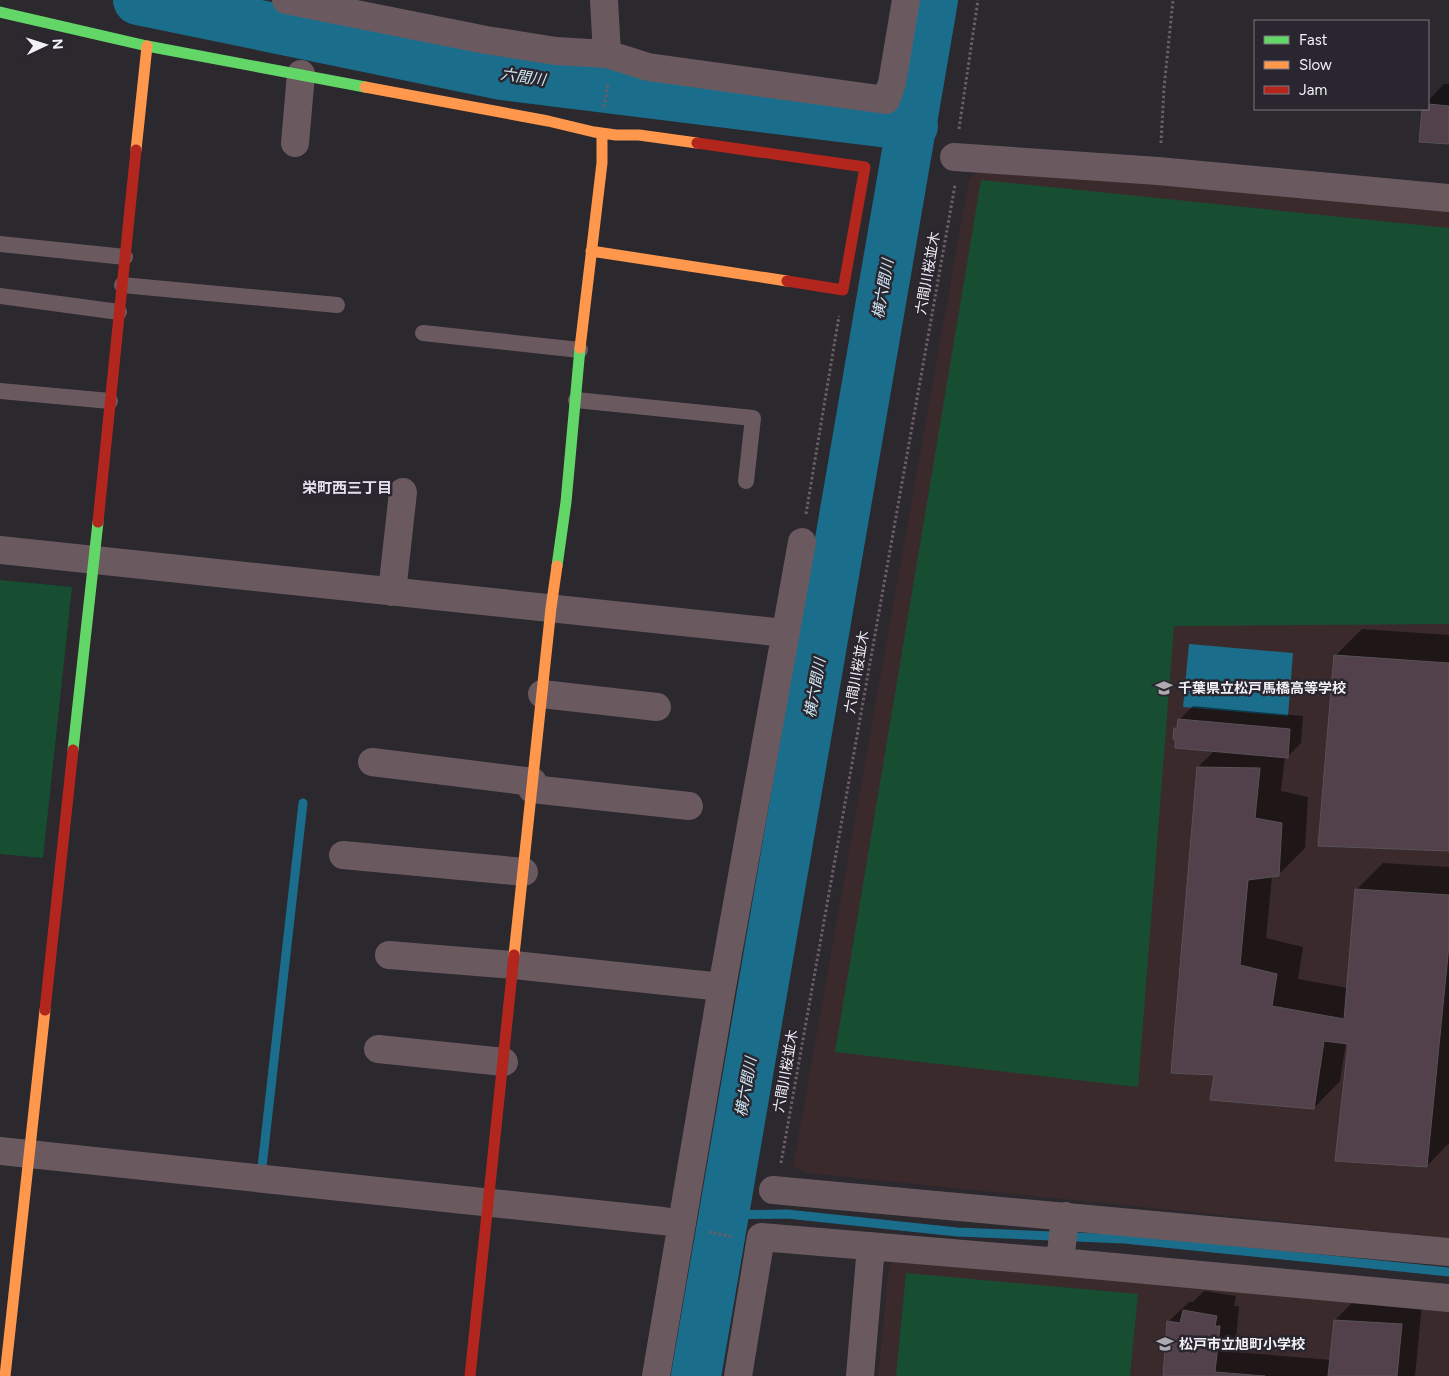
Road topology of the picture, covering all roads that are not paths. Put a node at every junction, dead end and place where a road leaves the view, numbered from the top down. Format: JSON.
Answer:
{"nodes":[{"id":1,"x":286,"y":0,"type":"edge"},
{"id":2,"x":604,"y":0,"type":"edge"},
{"id":3,"x":906,"y":0,"type":"edge"},
{"id":4,"x":0,"y":12,"type":"edge"},
{"id":5,"x":146,"y":46,"type":"junction"},
{"id":6,"x":608,"y":65,"type":"junction"},
{"id":7,"x":301,"y":74,"type":"junction"},
{"id":8,"x":602,"y":133,"type":"junction"},
{"id":9,"x":295,"y":143,"type":"dead end"},
{"id":10,"x":957,"y":157,"type":"road end"},
{"id":11,"x":1449,"y":198,"type":"edge"},
{"id":12,"x":0,"y":244,"type":"edge"},
{"id":13,"x":591,"y":251,"type":"junction"},
{"id":14,"x":125,"y":257,"type":"junction"},
{"id":15,"x":122,"y":285,"type":"junction"},
{"id":16,"x":0,"y":296,"type":"edge"},
{"id":17,"x":337,"y":306,"type":"dead end"},
{"id":18,"x":119,"y":312,"type":"junction"},
{"id":19,"x":423,"y":333,"type":"dead end"},
{"id":20,"x":580,"y":350,"type":"junction"},
{"id":21,"x":0,"y":392,"type":"edge"},
{"id":22,"x":576,"y":400,"type":"junction"},
{"id":23,"x":110,"y":401,"type":"junction"},
{"id":24,"x":746,"y":481,"type":"dead end"},
{"id":25,"x":403,"y":492,"type":"dead end"},
{"id":26,"x":802,"y":542,"type":"road end"},
{"id":27,"x":0,"y":550,"type":"edge"},
{"id":28,"x":94,"y":560,"type":"junction"},
{"id":29,"x":392,"y":592,"type":"junction"},
{"id":30,"x":551,"y":608,"type":"junction"},
{"id":31,"x":785,"y":633,"type":"junction"},
{"id":32,"x":542,"y":694,"type":"junction"},
{"id":33,"x":657,"y":707,"type":"dead end"},
{"id":34,"x":372,"y":762,"type":"dead end"},
{"id":35,"x":533,"y":785,"type":"junction"},
{"id":36,"x":689,"y":806,"type":"dead end"},
{"id":37,"x":343,"y":855,"type":"dead end"},
{"id":38,"x":524,"y":872,"type":"junction"},
{"id":39,"x":389,"y":955,"type":"dead end"},
{"id":40,"x":514,"y":965,"type":"junction"},
{"id":41,"x":722,"y":986,"type":"junction"},
{"id":42,"x":378,"y":1049,"type":"dead end"},
{"id":43,"x":504,"y":1062,"type":"junction"},
{"id":44,"x":0,"y":1151,"type":"edge"},
{"id":45,"x":28,"y":1155,"type":"junction"},
{"id":46,"x":773,"y":1190,"type":"road end"},
{"id":47,"x":488,"y":1204,"type":"junction"},
{"id":48,"x":1065,"y":1216,"type":"junction"},
{"id":49,"x":682,"y":1226,"type":"junction"},
{"id":50,"x":872,"y":1246,"type":"junction"},
{"id":51,"x":1449,"y":1252,"type":"edge"},
{"id":52,"x":1060,"y":1262,"type":"junction"},
{"id":53,"x":1449,"y":1298,"type":"edge"},
{"id":54,"x":5,"y":1376,"type":"edge"},
{"id":55,"x":470,"y":1376,"type":"edge"},
{"id":56,"x":656,"y":1376,"type":"edge"},
{"id":57,"x":738,"y":1376,"type":"edge"},
{"id":58,"x":860,"y":1376,"type":"edge"}],
"edges":[{"from":1,"to":6,"type":"street"},
{"from":2,"to":6,"type":"street"},
{"from":3,"to":6,"type":"street"},
{"from":4,"to":5,"type":"street"},
{"from":5,"to":7,"type":"street"},
{"from":5,"to":14,"type":"street"},
{"from":7,"to":8,"type":"street"},
{"from":7,"to":9,"type":"street"},
{"from":8,"to":13,"type":"street"},
{"from":8,"to":13,"type":"street"},
{"from":10,"to":11,"type":"street"},
{"from":12,"to":14,"type":"lane"},
{"from":13,"to":20,"type":"street"},
{"from":14,"to":15,"type":"street"},
{"from":15,"to":17,"type":"lane"},
{"from":15,"to":18,"type":"street"},
{"from":16,"to":18,"type":"lane"},
{"from":18,"to":23,"type":"street"},
{"from":19,"to":20,"type":"lane"},
{"from":20,"to":22,"type":"street"},
{"from":21,"to":23,"type":"lane"},
{"from":22,"to":24,"type":"lane"},
{"from":22,"to":30,"type":"street"},
{"from":23,"to":28,"type":"street"},
{"from":25,"to":29,"type":"street"},
{"from":26,"to":31,"type":"street"},
{"from":27,"to":28,"type":"street"},
{"from":28,"to":29,"type":"street"},
{"from":28,"to":45,"type":"street"},
{"from":29,"to":30,"type":"street"},
{"from":30,"to":31,"type":"street"},
{"from":30,"to":32,"type":"street"},
{"from":31,"to":41,"type":"street"},
{"from":32,"to":33,"type":"street"},
{"from":32,"to":35,"type":"street"},
{"from":34,"to":35,"type":"street"},
{"from":35,"to":36,"type":"street"},
{"from":35,"to":38,"type":"street"},
{"from":37,"to":38,"type":"street"},
{"from":38,"to":40,"type":"street"},
{"from":39,"to":40,"type":"street"},
{"from":40,"to":41,"type":"street"},
{"from":40,"to":43,"type":"street"},
{"from":41,"to":49,"type":"street"},
{"from":42,"to":43,"type":"street"},
{"from":43,"to":47,"type":"street"},
{"from":44,"to":45,"type":"street"},
{"from":45,"to":47,"type":"street"},
{"from":45,"to":54,"type":"street"},
{"from":46,"to":48,"type":"street"},
{"from":47,"to":49,"type":"street"},
{"from":47,"to":55,"type":"street"},
{"from":48,"to":51,"type":"street"},
{"from":48,"to":52,"type":"street"},
{"from":49,"to":56,"type":"street"},
{"from":50,"to":52,"type":"street"},
{"from":50,"to":57,"type":"street"},
{"from":50,"to":58,"type":"street"},
{"from":52,"to":53,"type":"street"}]}
